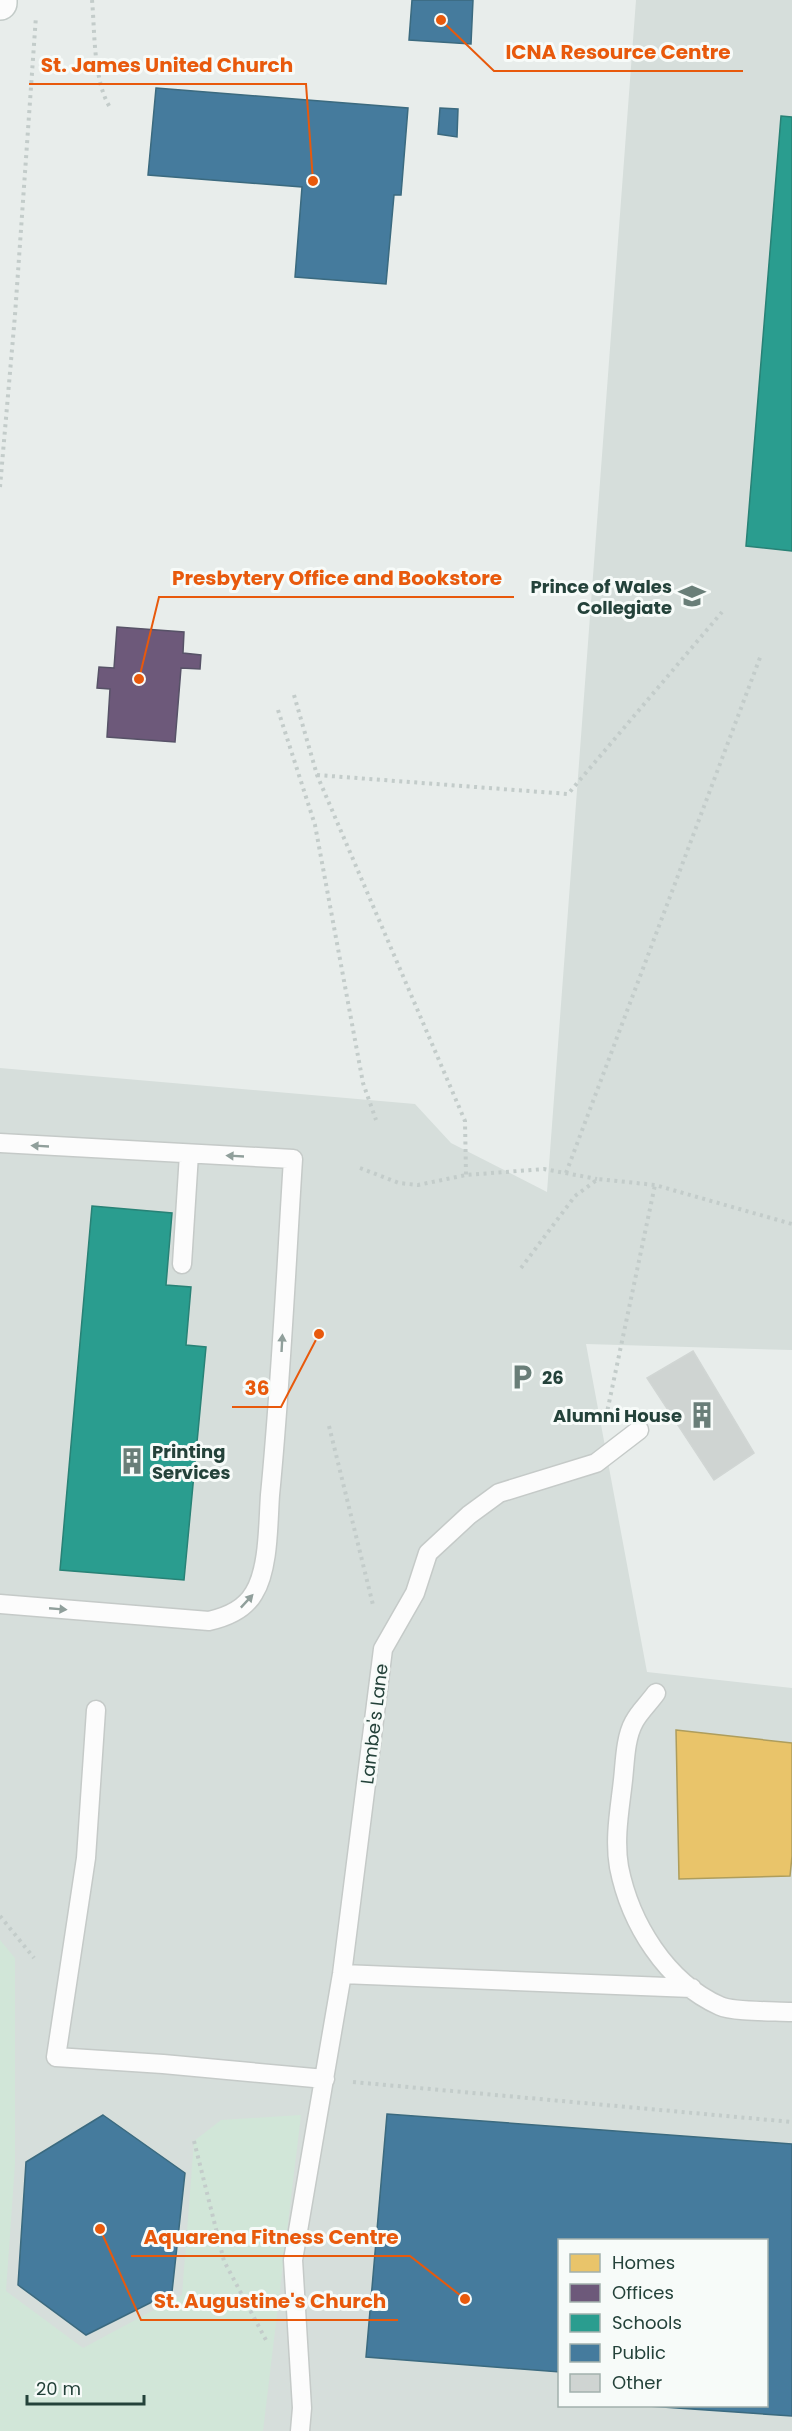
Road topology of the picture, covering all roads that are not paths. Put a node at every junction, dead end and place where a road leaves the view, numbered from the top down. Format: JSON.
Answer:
{"nodes":[{"id":1,"x":0,"y":1143,"type":"edge"},
{"id":2,"x":189,"y":1154,"type":"junction"},
{"id":3,"x":182,"y":1264,"type":"dead end"},
{"id":4,"x":639,"y":1430,"type":"dead end"},
{"id":5,"x":0,"y":1604,"type":"edge"},
{"id":6,"x":656,"y":1693,"type":"dead end"},
{"id":7,"x":96,"y":1710,"type":"dead end"},
{"id":8,"x":342,"y":1974,"type":"junction"},
{"id":9,"x":692,"y":1988,"type":"junction"},
{"id":10,"x":792,"y":2012,"type":"edge"},
{"id":11,"x":325,"y":2079,"type":"junction"},
{"id":12,"x":300,"y":2431,"type":"edge"}],
"edges":[{"from":2,"to":1,"type":"lane","one_way":true},
{"from":2,"to":3,"type":"lane"},
{"from":5,"to":2,"type":"lane","one_way":true},
{"from":4,"to":8,"type":"lane","name":"Lambe's Lane"},
{"from":6,"to":9,"type":"lane"},
{"from":7,"to":11,"type":"lane"},
{"from":8,"to":9,"type":"lane"},
{"from":8,"to":11,"type":"lane","name":"Lambe's Lane"},
{"from":9,"to":10,"type":"lane"},
{"from":11,"to":12,"type":"lane","name":"Lambe's Lane"}]}
